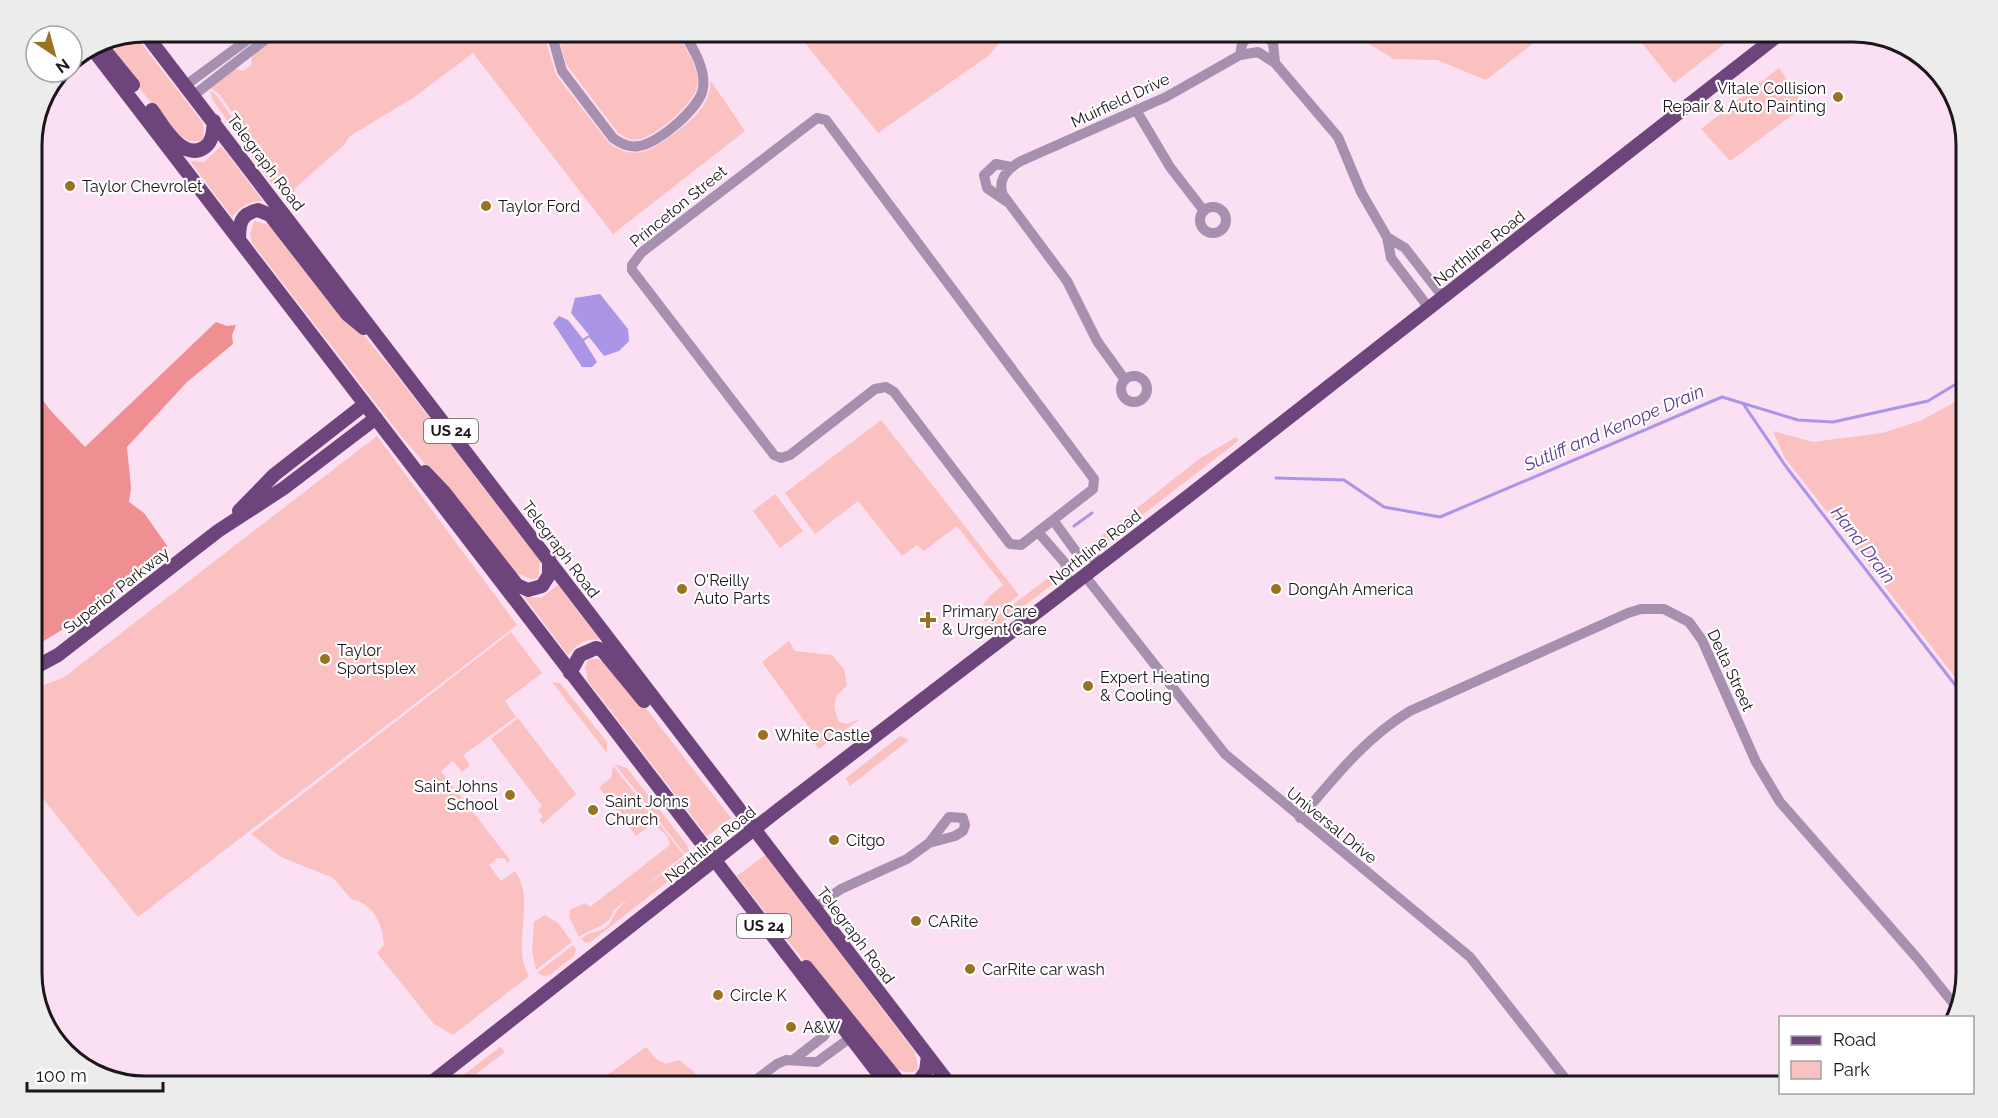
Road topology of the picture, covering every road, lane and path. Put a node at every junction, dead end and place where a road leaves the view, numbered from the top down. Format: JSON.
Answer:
{"nodes":[{"id":1,"x":152,"y":42,"type":"edge"},
{"id":2,"x":246,"y":42,"type":"edge"},
{"id":3,"x":260,"y":42,"type":"edge"},
{"id":4,"x":554,"y":42,"type":"edge"},
{"id":5,"x":688,"y":42,"type":"edge"},
{"id":6,"x":1244,"y":42,"type":"edge"},
{"id":7,"x":1273,"y":42,"type":"edge"},
{"id":8,"x":1769,"y":42,"type":"edge"},
{"id":9,"x":106,"y":50,"type":"edge"},
{"id":10,"x":97,"y":55,"type":"edge"},
{"id":11,"x":1240,"y":55,"type":"junction"},
{"id":12,"x":1275,"y":63,"type":"junction"},
{"id":13,"x":190,"y":90,"type":"junction"},
{"id":14,"x":1136,"y":110,"type":"junction"},
{"id":15,"x":214,"y":121,"type":"junction"},
{"id":16,"x":1011,"y":167,"type":"junction"},
{"id":17,"x":1006,"y":201,"type":"junction"},
{"id":18,"x":1204,"y":211,"type":"dead end"},
{"id":19,"x":1387,"y":237,"type":"junction"},
{"id":20,"x":239,"y":240,"type":"junction"},
{"id":21,"x":1443,"y":297,"type":"junction"},
{"id":22,"x":1429,"y":308,"type":"junction"},
{"id":23,"x":384,"y":345,"type":"junction"},
{"id":24,"x":1125,"y":380,"type":"dead end"},
{"id":25,"x":365,"y":404,"type":"junction"},
{"id":26,"x":376,"y":418,"type":"junction"},
{"id":27,"x":407,"y":459,"type":"junction"},
{"id":28,"x":1053,"y":520,"type":"junction"},
{"id":29,"x":218,"y":531,"type":"junction"},
{"id":30,"x":1038,"y":532,"type":"junction"},
{"id":31,"x":549,"y":559,"type":"junction"},
{"id":32,"x":1104,"y":561,"type":"junction"},
{"id":33,"x":1085,"y":576,"type":"junction"},
{"id":34,"x":1070,"y":588,"type":"junction"},
{"id":35,"x":42,"y":664,"type":"edge"},
{"id":36,"x":570,"y":673,"type":"junction"},
{"id":37,"x":733,"y":803,"type":"junction"},
{"id":38,"x":1300,"y":818,"type":"junction"},
{"id":39,"x":753,"y":830,"type":"junction"},
{"id":40,"x":929,"y":843,"type":"dead end"},
{"id":41,"x":714,"y":862,"type":"junction"},
{"id":42,"x":814,"y":908,"type":"junction"},
{"id":43,"x":783,"y":951,"type":"junction"},
{"id":44,"x":1951,"y":1001,"type":"edge"},
{"id":45,"x":835,"y":1018,"type":"junction"},
{"id":46,"x":850,"y":1038,"type":"junction"},
{"id":47,"x":928,"y":1056,"type":"junction"},
{"id":48,"x":793,"y":1060,"type":"junction"},
{"id":49,"x":440,"y":1076,"type":"edge"},
{"id":50,"x":761,"y":1076,"type":"edge"},
{"id":51,"x":880,"y":1076,"type":"edge"},
{"id":52,"x":894,"y":1076,"type":"edge"},
{"id":53,"x":922,"y":1076,"type":"edge"},
{"id":54,"x":943,"y":1076,"type":"edge"},
{"id":55,"x":1563,"y":1076,"type":"edge"}],
"edges":[{"from":1,"to":13,"type":"main road","name":"Telegraph Road","number":"US 24"},
{"from":2,"to":13,"type":"street"},
{"from":3,"to":13,"type":"street"},
{"from":4,"to":5,"type":"street"},
{"from":6,"to":11,"type":"street","name":"Muirfield Drive"},
{"from":7,"to":12,"type":"street","name":"Muirfield Drive"},
{"from":8,"to":21,"type":"main road","name":"Northline Road"},
{"from":9,"to":15,"type":"main road"},
{"from":10,"to":20,"type":"main road","number":"US 24"},
{"from":11,"to":12,"type":"street"},
{"from":11,"to":14,"type":"street","name":"Muirfield Drive"},
{"from":12,"to":19,"type":"street"},
{"from":13,"to":15,"type":"main road","name":"Telegraph Road","number":"US 24"},
{"from":14,"to":16,"type":"street","name":"Muirfield Drive"},
{"from":14,"to":18,"type":"street"},
{"from":15,"to":23,"type":"main road","name":"Telegraph Road","number":"US 24"},
{"from":16,"to":17,"type":"street"},
{"from":16,"to":17,"type":"street","name":"Muirfield Drive"},
{"from":17,"to":24,"type":"street"},
{"from":19,"to":21,"type":"street"},
{"from":19,"to":22,"type":"street"},
{"from":20,"to":23,"type":"main road"},
{"from":20,"to":25,"type":"main road","number":"US 24"},
{"from":21,"to":22,"type":"main road","name":"Northline Road"},
{"from":22,"to":32,"type":"main road","name":"Northline Road"},
{"from":23,"to":31,"type":"main road","name":"Telegraph Road","number":"US 24"},
{"from":25,"to":26,"type":"main road","number":"US 24"},
{"from":25,"to":29,"type":"main road","name":"Superior Parkway"},
{"from":26,"to":27,"type":"main road","number":"US 24"},
{"from":26,"to":29,"type":"main road","name":"Superior Parkway"},
{"from":27,"to":31,"type":"main road"},
{"from":27,"to":36,"type":"main road","number":"US 24"},
{"from":28,"to":30,"type":"street","name":"Princeton Street"},
{"from":28,"to":30,"type":"street","name":"Princeton Street"},
{"from":28,"to":32,"type":"street"},
{"from":29,"to":35,"type":"main road","name":"Superior Parkway"},
{"from":30,"to":34,"type":"street"},
{"from":31,"to":37,"type":"main road","name":"Telegraph Road","number":"US 24"},
{"from":32,"to":33,"type":"main road","name":"Northline Road"},
{"from":33,"to":34,"type":"main road","name":"Northline Road"},
{"from":33,"to":38,"type":"street","name":"Universal Drive"},
{"from":34,"to":39,"type":"main road","name":"Northline Road"},
{"from":36,"to":37,"type":"main road"},
{"from":36,"to":41,"type":"main road","number":"US 24"},
{"from":37,"to":39,"type":"main road","name":"Telegraph Road","number":"US 24"},
{"from":38,"to":44,"type":"street","name":"Delta Street"},
{"from":38,"to":55,"type":"street","name":"Universal Drive"},
{"from":39,"to":41,"type":"main road","name":"Northline Road"},
{"from":39,"to":42,"type":"main road","name":"Telegraph Road","number":"US 24"},
{"from":40,"to":42,"type":"street"},
{"from":41,"to":43,"type":"main road","number":"US 24"},
{"from":41,"to":49,"type":"main road","name":"Northline Road"},
{"from":42,"to":47,"type":"main road","name":"Telegraph Road","number":"US 24"},
{"from":43,"to":45,"type":"main road","number":"US 24"},
{"from":43,"to":52,"type":"main road"},
{"from":45,"to":46,"type":"main road","number":"US 24"},
{"from":45,"to":48,"type":"street"},
{"from":46,"to":48,"type":"street"},
{"from":46,"to":51,"type":"main road","number":"US 24"},
{"from":47,"to":53,"type":"main road"},
{"from":47,"to":54,"type":"main road","name":"Telegraph Road","number":"US 24"},
{"from":48,"to":50,"type":"street"}]}
